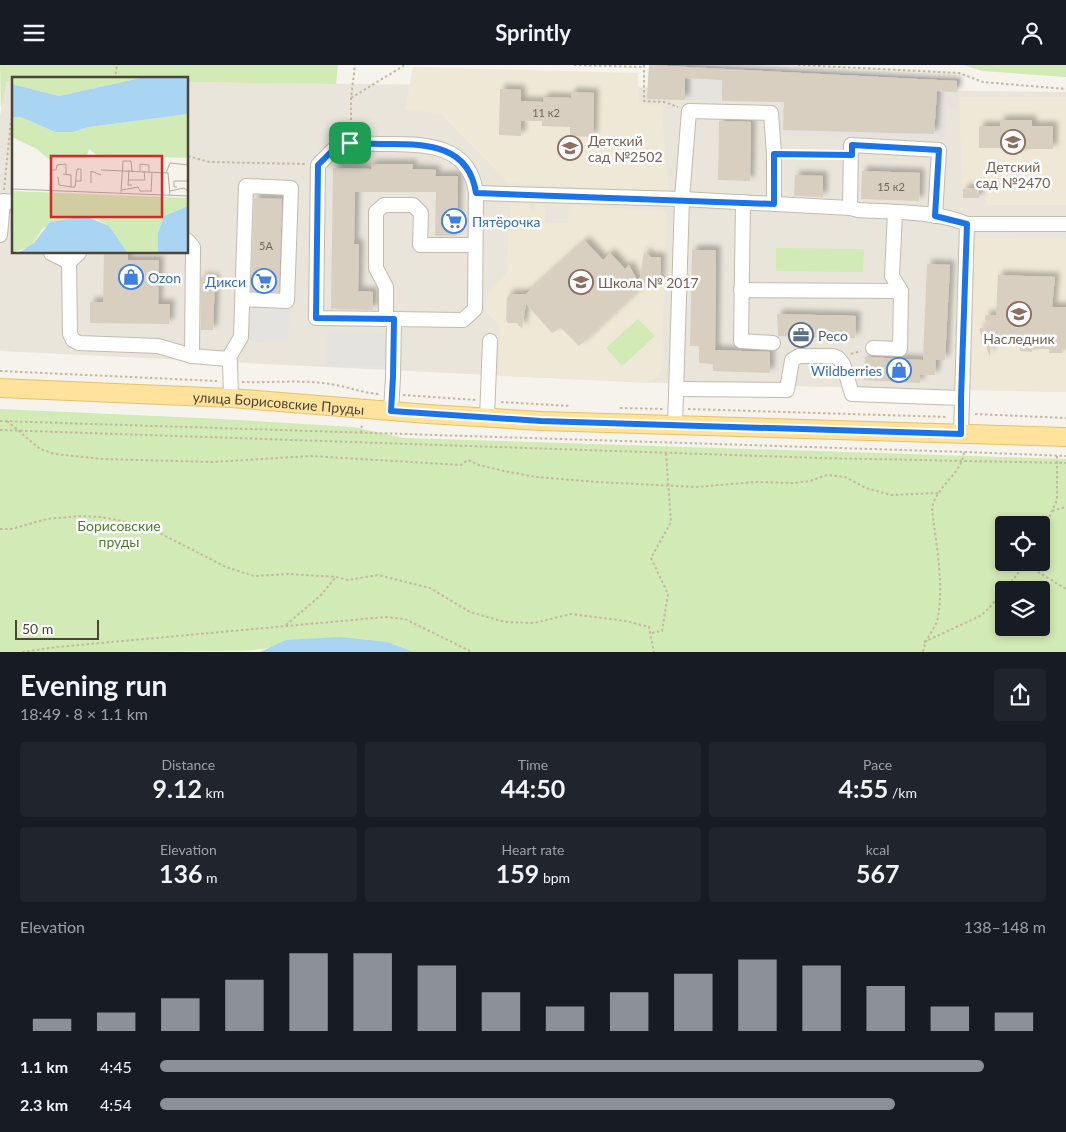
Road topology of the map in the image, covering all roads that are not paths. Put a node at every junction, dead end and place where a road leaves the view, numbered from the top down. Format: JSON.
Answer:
{"nodes":[{"id":1,"x":476,"y":193,"type":"junction"},
{"id":2,"x":682,"y":199,"type":"junction"},
{"id":3,"x":8,"y":202,"type":"edge"},
{"id":4,"x":743,"y":202,"type":"junction"},
{"id":5,"x":774,"y":204,"type":"junction"},
{"id":6,"x":850,"y":208,"type":"junction"},
{"id":7,"x":896,"y":212,"type":"junction"},
{"id":8,"x":935,"y":216,"type":"junction"},
{"id":9,"x":967,"y":224,"type":"junction"},
{"id":10,"x":1066,"y":224,"type":"edge"},
{"id":11,"x":0,"y":235,"type":"edge"},
{"id":12,"x":189,"y":242,"type":"edge"},
{"id":13,"x":475,"y":245,"type":"junction"},
{"id":14,"x":57,"y":254,"type":"edge"},
{"id":15,"x":74,"y":257,"type":"edge"},
{"id":16,"x":741,"y":290,"type":"junction"},
{"id":17,"x":901,"y":291,"type":"junction"},
{"id":18,"x":242,"y":299,"type":"junction"},
{"id":19,"x":390,"y":319,"type":"junction"},
{"id":20,"x":490,"y":341,"type":"dead end"},
{"id":21,"x":773,"y":343,"type":"dead end"},
{"id":22,"x":873,"y":348,"type":"road end"},
{"id":23,"x":192,"y":356,"type":"junction"},
{"id":24,"x":228,"y":359,"type":"junction"},
{"id":25,"x":0,"y":389,"type":"edge"},
{"id":26,"x":677,"y":389,"type":"junction"},
{"id":27,"x":231,"y":390,"type":"junction"},
{"id":28,"x":961,"y":398,"type":"junction"},
{"id":29,"x":391,"y":403,"type":"junction"},
{"id":30,"x":488,"y":409,"type":"junction"},
{"id":31,"x":675,"y":417,"type":"junction"},
{"id":32,"x":961,"y":426,"type":"junction"},
{"id":33,"x":1066,"y":437,"type":"edge"}],
"edges":[{"from":1,"to":2,"type":"lane"},
{"from":1,"to":13,"type":"lane"},
{"from":1,"to":19,"type":"lane"},
{"from":2,"to":4,"type":"lane"},
{"from":2,"to":5,"type":"lane"},
{"from":2,"to":26,"type":"lane"},
{"from":3,"to":11,"type":"lane"},
{"from":4,"to":5,"type":"lane"},
{"from":4,"to":16,"type":"lane"},
{"from":5,"to":6,"type":"lane"},
{"from":6,"to":7,"type":"lane"},
{"from":6,"to":8,"type":"lane"},
{"from":7,"to":8,"type":"lane"},
{"from":7,"to":17,"type":"lane"},
{"from":8,"to":9,"type":"lane"},
{"from":9,"to":10,"type":"lane"},
{"from":9,"to":28,"type":"lane"},
{"from":12,"to":23,"type":"lane"},
{"from":13,"to":19,"type":"lane"},
{"from":13,"to":19,"type":"lane"},
{"from":14,"to":15,"type":"lane"},
{"from":15,"to":23,"type":"lane"},
{"from":16,"to":17,"type":"lane"},
{"from":16,"to":21,"type":"lane"},
{"from":17,"to":22,"type":"lane"},
{"from":18,"to":18,"type":"lane"},
{"from":18,"to":24,"type":"lane"},
{"from":19,"to":29,"type":"lane"},
{"from":20,"to":30,"type":"lane"},
{"from":23,"to":24,"type":"lane"},
{"from":24,"to":27,"type":"lane"},
{"from":25,"to":27,"type":"main road","name":"улица Борисовские Пруды"},
{"from":26,"to":28,"type":"lane"},
{"from":26,"to":31,"type":"lane"},
{"from":27,"to":29,"type":"main road","name":"улица Борисовские Пруды"},
{"from":28,"to":32,"type":"lane"},
{"from":29,"to":30,"type":"main road","name":"улица Борисовские Пруды"},
{"from":30,"to":31,"type":"main road","name":"улица Борисовские Пруды"},
{"from":31,"to":32,"type":"main road","name":"улица Борисовские Пруды"},
{"from":32,"to":33,"type":"main road","name":"улица Борисовские Пруды"}]}
